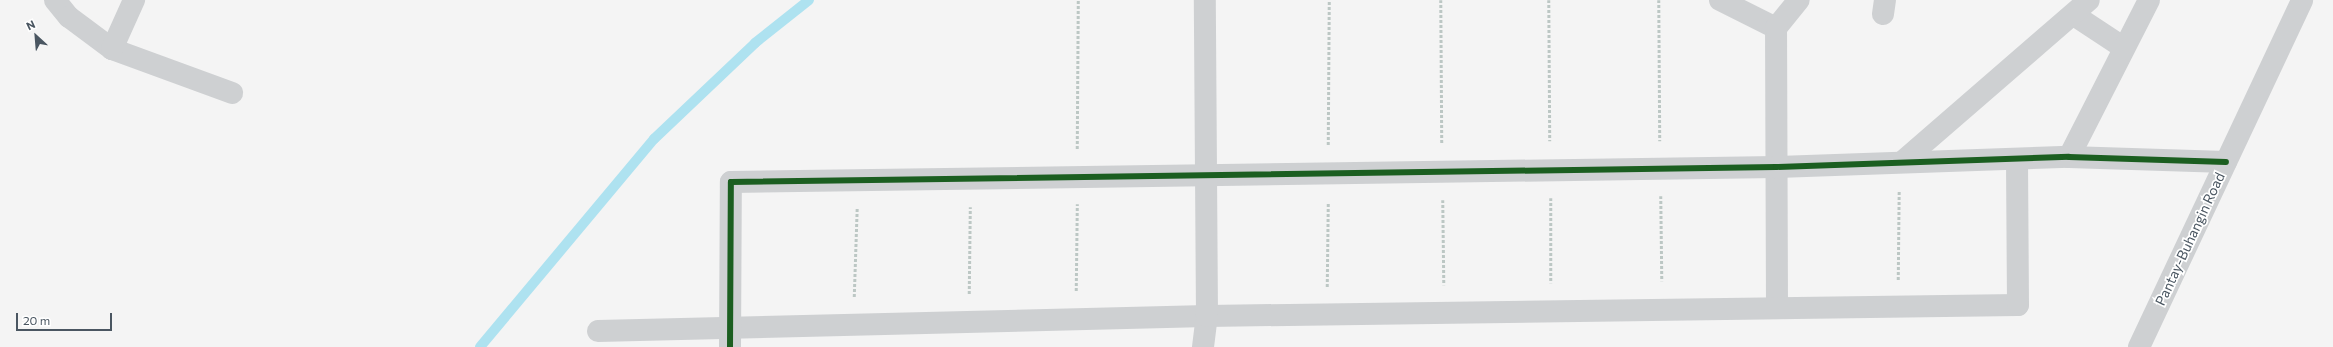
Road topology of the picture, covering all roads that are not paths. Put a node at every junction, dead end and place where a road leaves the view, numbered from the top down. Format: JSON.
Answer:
{"nodes":[{"id":1,"x":55,"y":0,"type":"edge"},
{"id":2,"x":134,"y":0,"type":"edge"},
{"id":3,"x":1205,"y":0,"type":"edge"},
{"id":4,"x":1720,"y":0,"type":"edge"},
{"id":5,"x":1799,"y":0,"type":"edge"},
{"id":6,"x":2149,"y":0,"type":"edge"},
{"id":7,"x":2302,"y":0,"type":"edge"},
{"id":8,"x":2081,"y":8,"type":"edge"},
{"id":9,"x":1776,"y":28,"type":"junction"},
{"id":10,"x":2124,"y":48,"type":"junction"},
{"id":11,"x":112,"y":49,"type":"junction"},
{"id":12,"x":232,"y":93,"type":"dead end"},
{"id":13,"x":2069,"y":157,"type":"junction"},
{"id":14,"x":2017,"y":159,"type":"junction"},
{"id":15,"x":1902,"y":162,"type":"junction"},
{"id":16,"x":2226,"y":162,"type":"junction"},
{"id":17,"x":1776,"y":167,"type":"junction"},
{"id":18,"x":1206,"y":175,"type":"junction"},
{"id":19,"x":1777,"y":308,"type":"junction"},
{"id":20,"x":1207,"y":316,"type":"junction"},
{"id":21,"x":598,"y":331,"type":"dead end"},
{"id":22,"x":730,"y":338,"type":"edge"},
{"id":23,"x":1203,"y":347,"type":"edge"},
{"id":24,"x":2139,"y":347,"type":"edge"}],
"edges":[{"from":1,"to":11,"type":"street"},
{"from":2,"to":11,"type":"street"},
{"from":3,"to":18,"type":"street"},
{"from":4,"to":9,"type":"street"},
{"from":5,"to":9,"type":"street"},
{"from":6,"to":10,"type":"street"},
{"from":7,"to":16,"type":"street","name":"Pantay-Buhangin Road"},
{"from":8,"to":10,"type":"street"},
{"from":8,"to":15,"type":"street"},
{"from":9,"to":17,"type":"street"},
{"from":10,"to":13,"type":"street"},
{"from":11,"to":12,"type":"street"},
{"from":13,"to":14,"type":"street"},
{"from":13,"to":16,"type":"street"},
{"from":14,"to":15,"type":"street"},
{"from":14,"to":19,"type":"street"},
{"from":15,"to":17,"type":"street"},
{"from":16,"to":24,"type":"street","name":"Pantay-Buhangin Road"},
{"from":17,"to":18,"type":"street"},
{"from":17,"to":19,"type":"street"},
{"from":18,"to":20,"type":"street"},
{"from":18,"to":22,"type":"street"},
{"from":19,"to":20,"type":"street"},
{"from":20,"to":22,"type":"street"},
{"from":20,"to":23,"type":"street"},
{"from":21,"to":22,"type":"street"}]}
